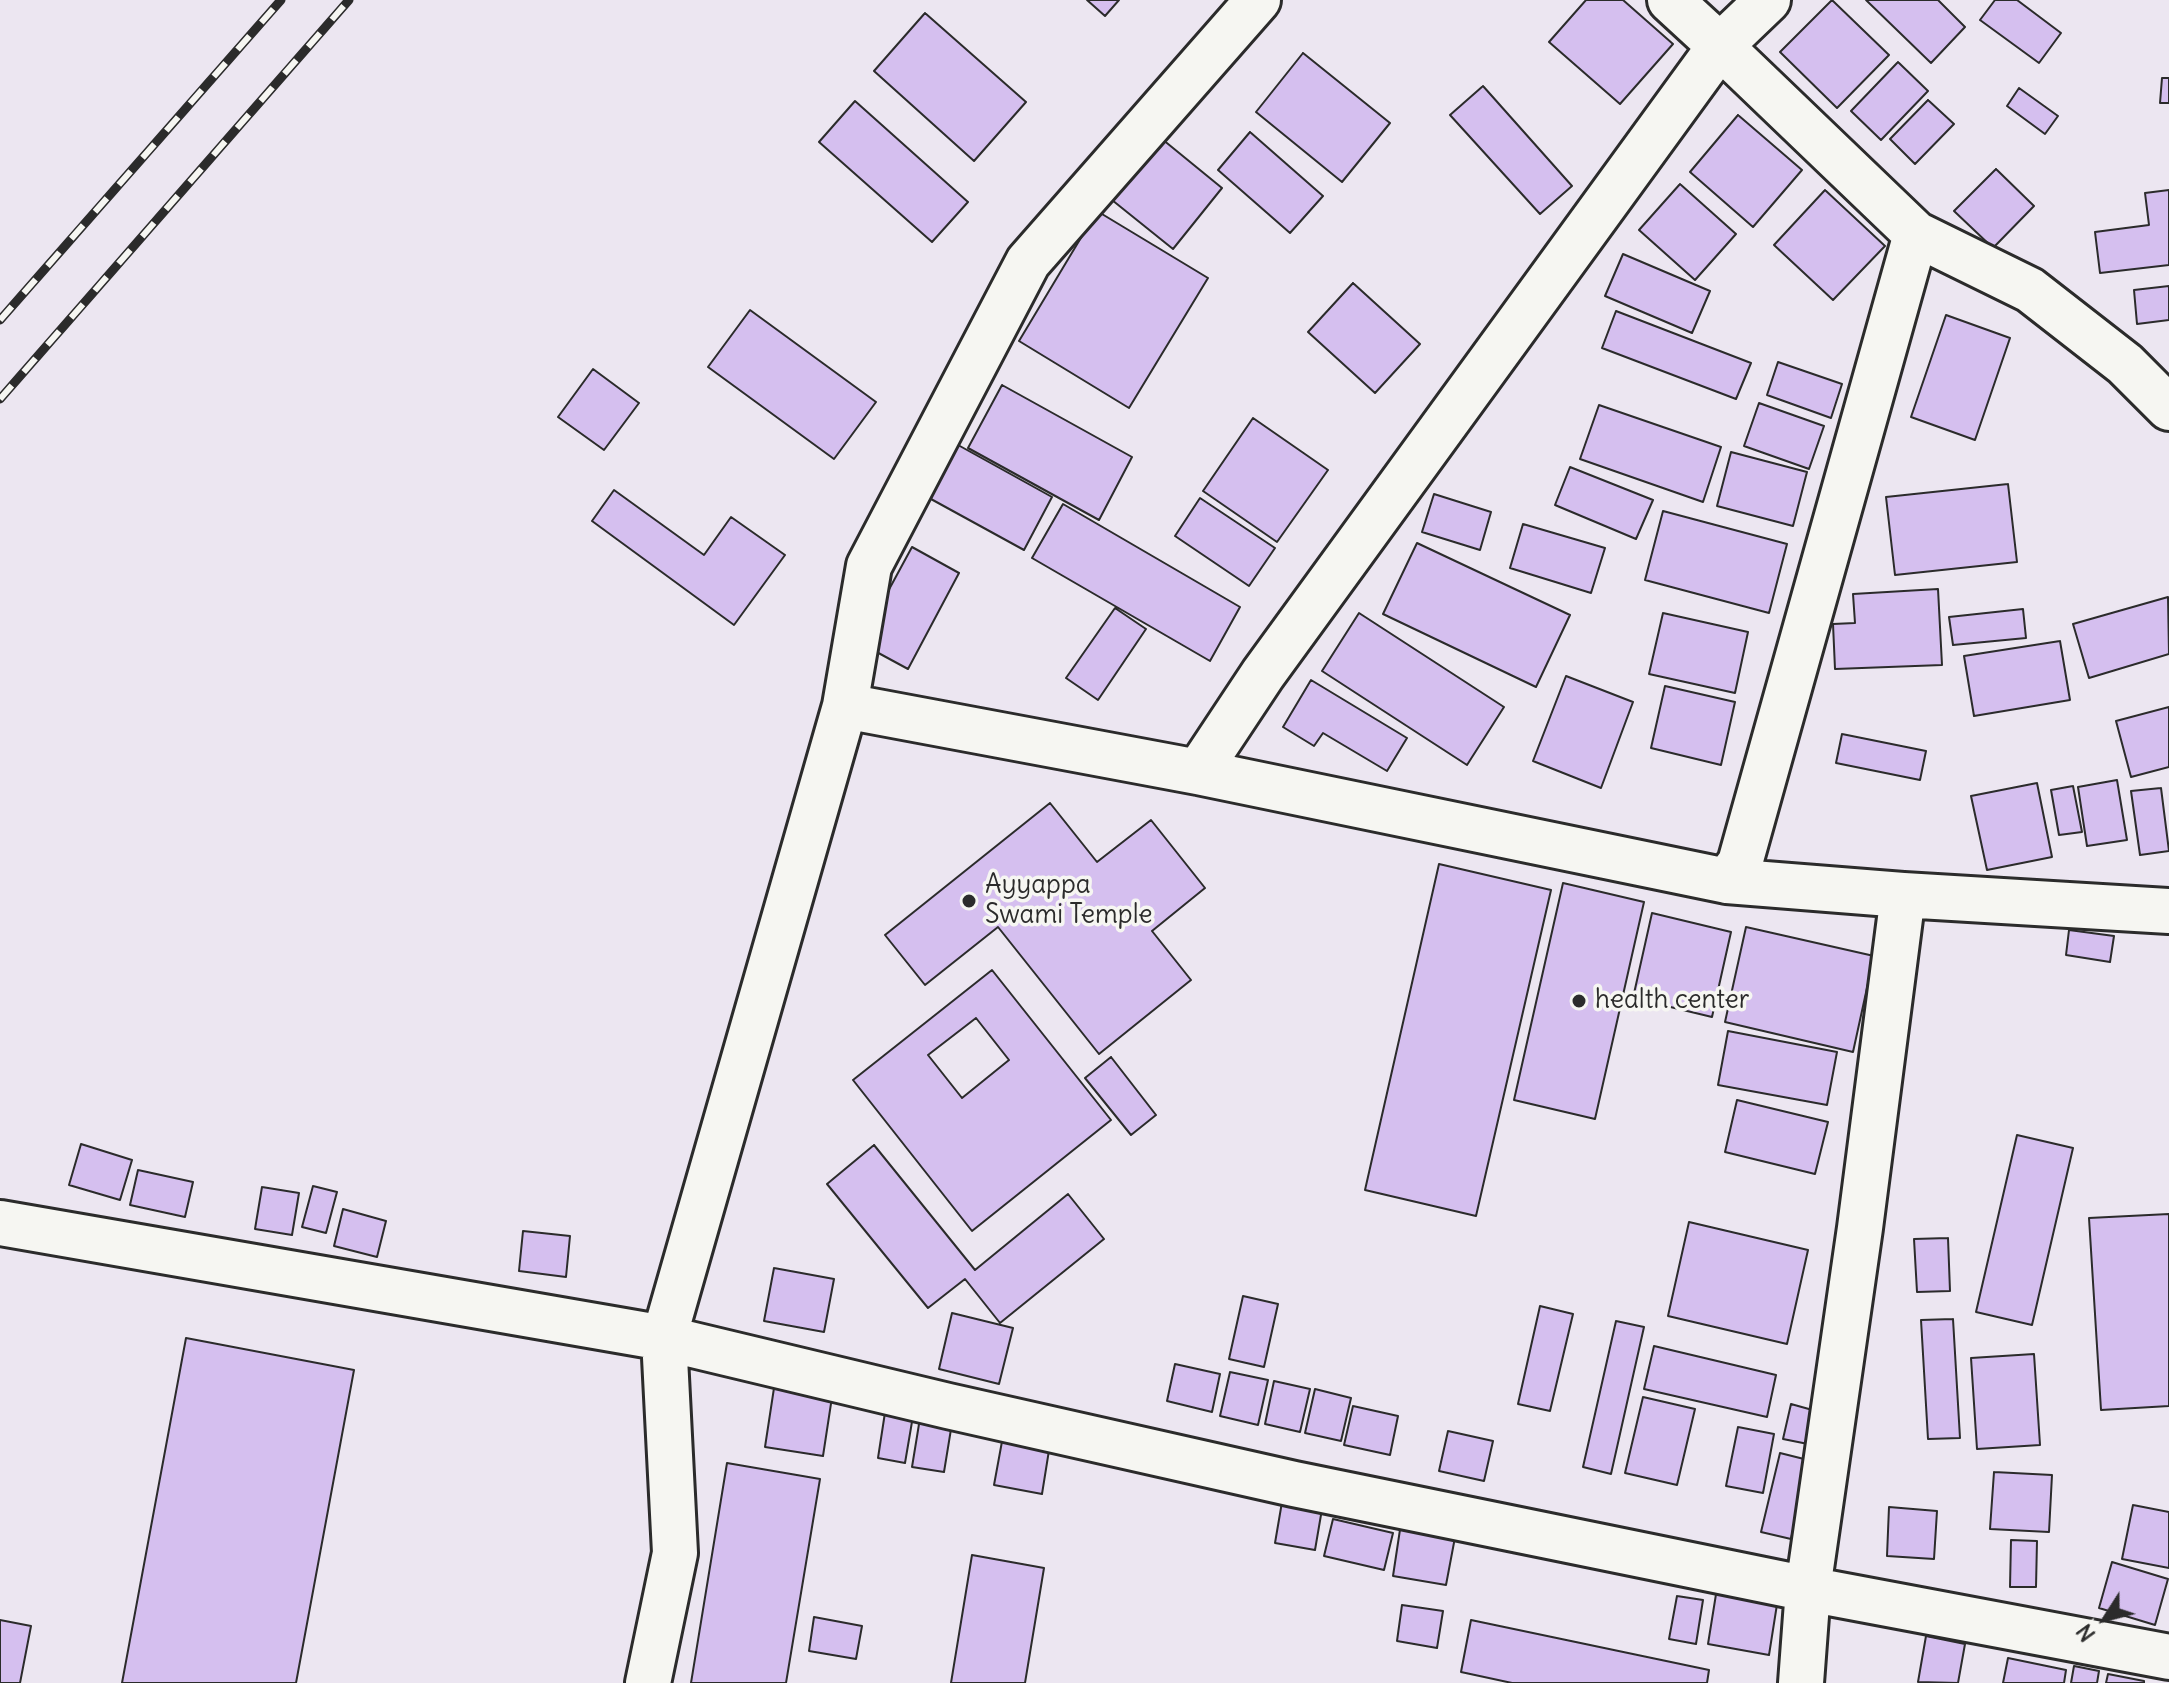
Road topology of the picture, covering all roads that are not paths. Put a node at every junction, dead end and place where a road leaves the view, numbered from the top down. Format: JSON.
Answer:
{"nodes":[{"id":1,"x":1258,"y":0,"type":"edge"},
{"id":2,"x":1670,"y":0,"type":"edge"},
{"id":3,"x":1768,"y":0,"type":"edge"},
{"id":4,"x":1720,"y":46,"type":"junction"},
{"id":5,"x":1916,"y":234,"type":"junction"},
{"id":6,"x":2169,"y":408,"type":"edge"},
{"id":7,"x":845,"y":706,"type":"junction"},
{"id":8,"x":1198,"y":772,"type":"junction"},
{"id":9,"x":1727,"y":881,"type":"junction"},
{"id":10,"x":1903,"y":895,"type":"junction"},
{"id":11,"x":2169,"y":911,"type":"edge"},
{"id":12,"x":0,"y":1223,"type":"edge"},
{"id":13,"x":664,"y":1338,"type":"junction"},
{"id":14,"x":1808,"y":1589,"type":"junction"},
{"id":15,"x":2169,"y":1657,"type":"edge"},
{"id":16,"x":648,"y":1683,"type":"edge"},
{"id":17,"x":1801,"y":1683,"type":"edge"}],
"edges":[{"from":1,"to":7,"type":"street"},
{"from":2,"to":4,"type":"street"},
{"from":3,"to":4,"type":"street"},
{"from":4,"to":5,"type":"street"},
{"from":4,"to":8,"type":"street"},
{"from":5,"to":6,"type":"street"},
{"from":5,"to":9,"type":"street"},
{"from":7,"to":8,"type":"street"},
{"from":7,"to":13,"type":"street"},
{"from":8,"to":9,"type":"street"},
{"from":9,"to":10,"type":"street"},
{"from":10,"to":11,"type":"street"},
{"from":10,"to":14,"type":"street"},
{"from":12,"to":13,"type":"street"},
{"from":13,"to":14,"type":"street"},
{"from":13,"to":16,"type":"street"},
{"from":14,"to":15,"type":"street"},
{"from":14,"to":17,"type":"street"}]}
